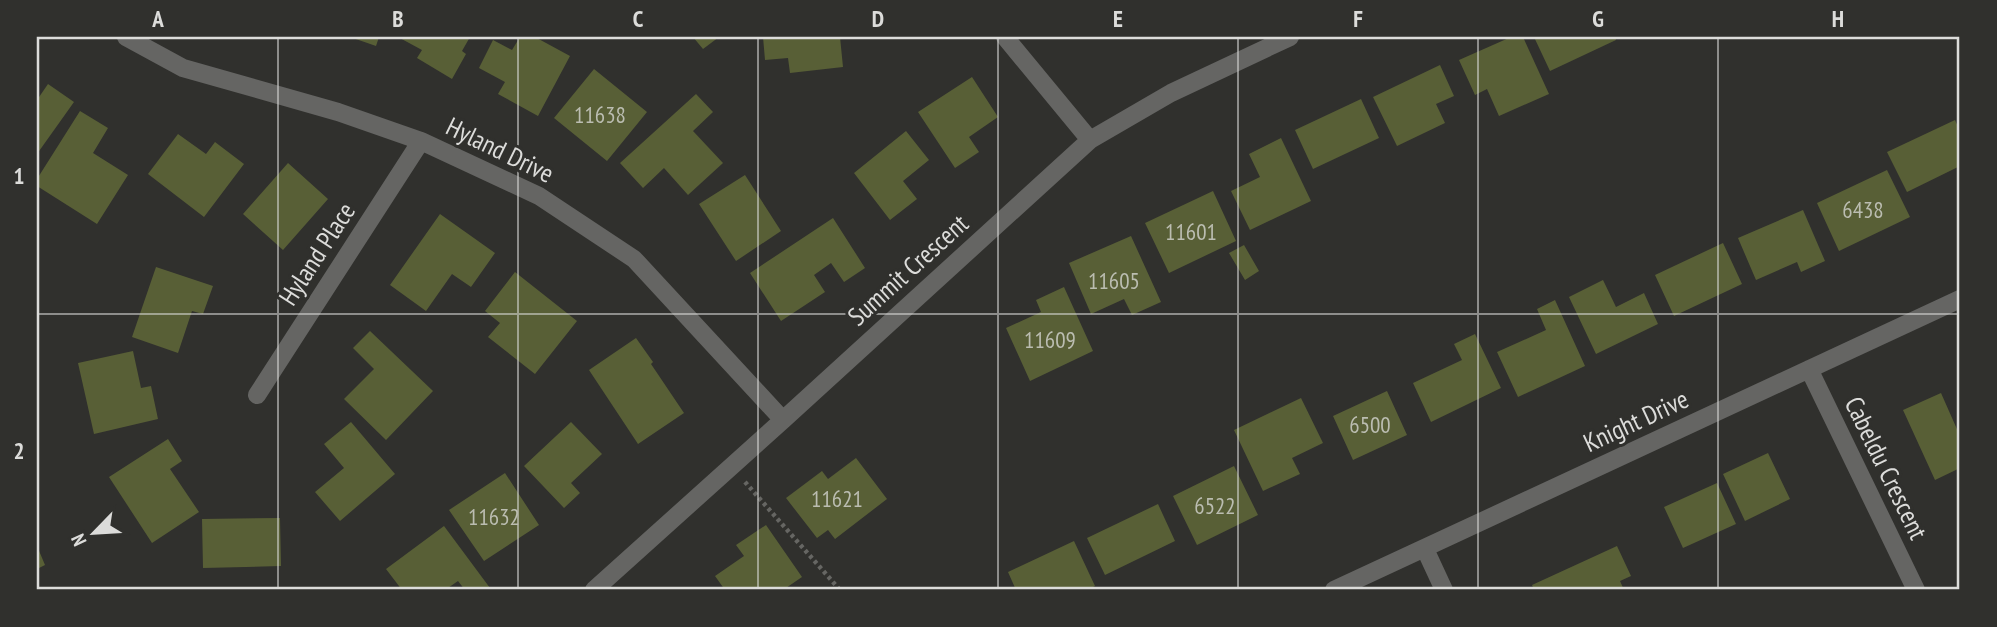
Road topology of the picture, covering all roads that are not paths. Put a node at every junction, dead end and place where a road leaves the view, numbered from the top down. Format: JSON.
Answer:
{"nodes":[{"id":1,"x":126,"y":37,"type":"edge"},
{"id":2,"x":1005,"y":37,"type":"edge"},
{"id":3,"x":1290,"y":37,"type":"edge"},
{"id":4,"x":1090,"y":140,"type":"junction"},
{"id":5,"x":421,"y":141,"type":"junction"},
{"id":6,"x":1960,"y":299,"type":"edge"},
{"id":7,"x":1809,"y":369,"type":"junction"},
{"id":8,"x":257,"y":395,"type":"dead end"},
{"id":9,"x":783,"y":420,"type":"junction"},
{"id":10,"x":1425,"y":549,"type":"junction"},
{"id":11,"x":594,"y":590,"type":"edge"},
{"id":12,"x":1334,"y":590,"type":"edge"},
{"id":13,"x":1444,"y":590,"type":"edge"},
{"id":14,"x":1916,"y":590,"type":"edge"}],
"edges":[{"from":1,"to":5,"type":"street","name":"Hyland Drive"},
{"from":2,"to":4,"type":"street"},
{"from":3,"to":4,"type":"street","name":"Summit Crescent"},
{"from":4,"to":9,"type":"street","name":"Summit Crescent"},
{"from":5,"to":8,"type":"street","name":"Hyland Place"},
{"from":5,"to":9,"type":"street","name":"Hyland Drive"},
{"from":6,"to":7,"type":"street","name":"Knight Drive"},
{"from":7,"to":10,"type":"street","name":"Knight Drive"},
{"from":7,"to":14,"type":"street","name":"Cabeldu Crescent"},
{"from":9,"to":11,"type":"street","name":"Summit Crescent"},
{"from":10,"to":12,"type":"street","name":"Knight Drive"},
{"from":10,"to":13,"type":"street"}]}
